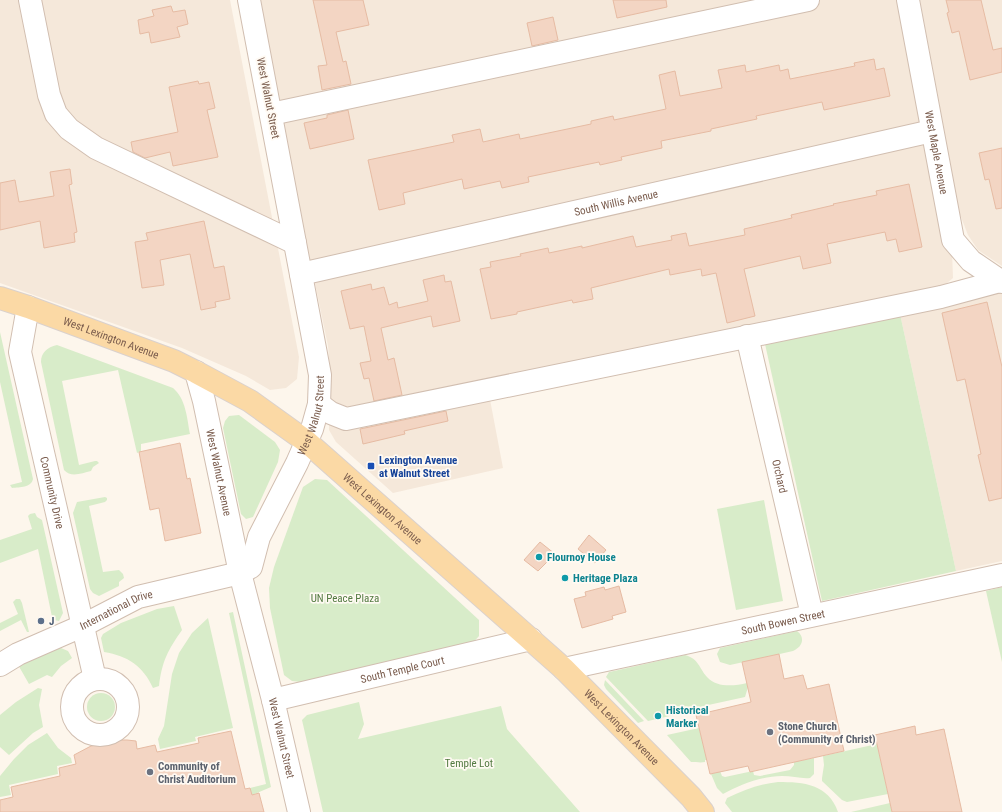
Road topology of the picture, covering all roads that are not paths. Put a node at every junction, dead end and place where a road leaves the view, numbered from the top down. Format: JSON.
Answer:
{"nodes":[{"id":1,"x":30,"y":0,"type":"edge"},
{"id":2,"x":249,"y":0,"type":"edge"},
{"id":3,"x":808,"y":0,"type":"edge"},
{"id":4,"x":908,"y":0,"type":"edge"},
{"id":5,"x":271,"y":114,"type":"junction"},
{"id":6,"x":932,"y":131,"type":"junction"},
{"id":7,"x":295,"y":243,"type":"junction"},
{"id":8,"x":301,"y":274,"type":"junction"},
{"id":9,"x":1001,"y":282,"type":"edge"},
{"id":10,"x":0,"y":298,"type":"edge"},
{"id":11,"x":28,"y":307,"type":"junction"},
{"id":12,"x":747,"y":336,"type":"junction"},
{"id":13,"x":196,"y":372,"type":"junction"},
{"id":14,"x":319,"y":404,"type":"junction"},
{"id":15,"x":307,"y":442,"type":"junction"},
{"id":16,"x":240,"y":573,"type":"junction"},
{"id":17,"x":1002,"y":574,"type":"edge"},
{"id":18,"x":812,"y":615,"type":"junction"},
{"id":19,"x":82,"y":626,"type":"junction"},
{"id":20,"x":531,"y":639,"type":"junction"},
{"id":21,"x":0,"y":666,"type":"edge"},
{"id":22,"x":564,"y":669,"type":"junction"},
{"id":23,"x":95,"y":679,"type":"dead end"},
{"id":24,"x":273,"y":700,"type":"junction"},
{"id":25,"x":299,"y":812,"type":"edge"},
{"id":26,"x":703,"y":812,"type":"edge"}],
"edges":[{"from":1,"to":7,"type":"street"},
{"from":2,"to":5,"type":"street","name":"West Walnut Street"},
{"from":3,"to":5,"type":"street"},
{"from":4,"to":6,"type":"street","name":"West Maple Avenue"},
{"from":5,"to":7,"type":"street","name":"West Walnut Street"},
{"from":6,"to":8,"type":"street","name":"South Willis Avenue"},
{"from":6,"to":9,"type":"street","name":"West Maple Avenue"},
{"from":7,"to":8,"type":"street","name":"West Walnut Street"},
{"from":8,"to":14,"type":"street","name":"West Walnut Street"},
{"from":9,"to":12,"type":"street"},
{"from":10,"to":11,"type":"main road","name":"West Lexington Avenue"},
{"from":11,"to":13,"type":"main road","name":"West Lexington Avenue"},
{"from":11,"to":19,"type":"street","name":"Community Drive"},
{"from":12,"to":14,"type":"street"},
{"from":12,"to":18,"type":"street","name":"Orchard"},
{"from":13,"to":15,"type":"main road","name":"West Lexington Avenue"},
{"from":13,"to":16,"type":"street","name":"West Walnut Avenue"},
{"from":14,"to":15,"type":"street","name":"West Walnut Street"},
{"from":15,"to":16,"type":"street","name":"West Walnut Street"},
{"from":15,"to":20,"type":"main road","name":"West Lexington Avenue"},
{"from":16,"to":19,"type":"street","name":"International Drive"},
{"from":16,"to":24,"type":"street","name":"West Walnut Street"},
{"from":17,"to":18,"type":"street","name":"South Bowen Street"},
{"from":18,"to":22,"type":"street","name":"South Bowen Street"},
{"from":19,"to":21,"type":"street","name":"International Drive"},
{"from":19,"to":23,"type":"street","name":"Community Drive"},
{"from":20,"to":22,"type":"main road","name":"West Lexington Avenue"},
{"from":20,"to":24,"type":"street","name":"South Temple Court"},
{"from":22,"to":26,"type":"main road","name":"West Lexington Avenue"},
{"from":24,"to":25,"type":"street","name":"West Walnut Street"}]}
